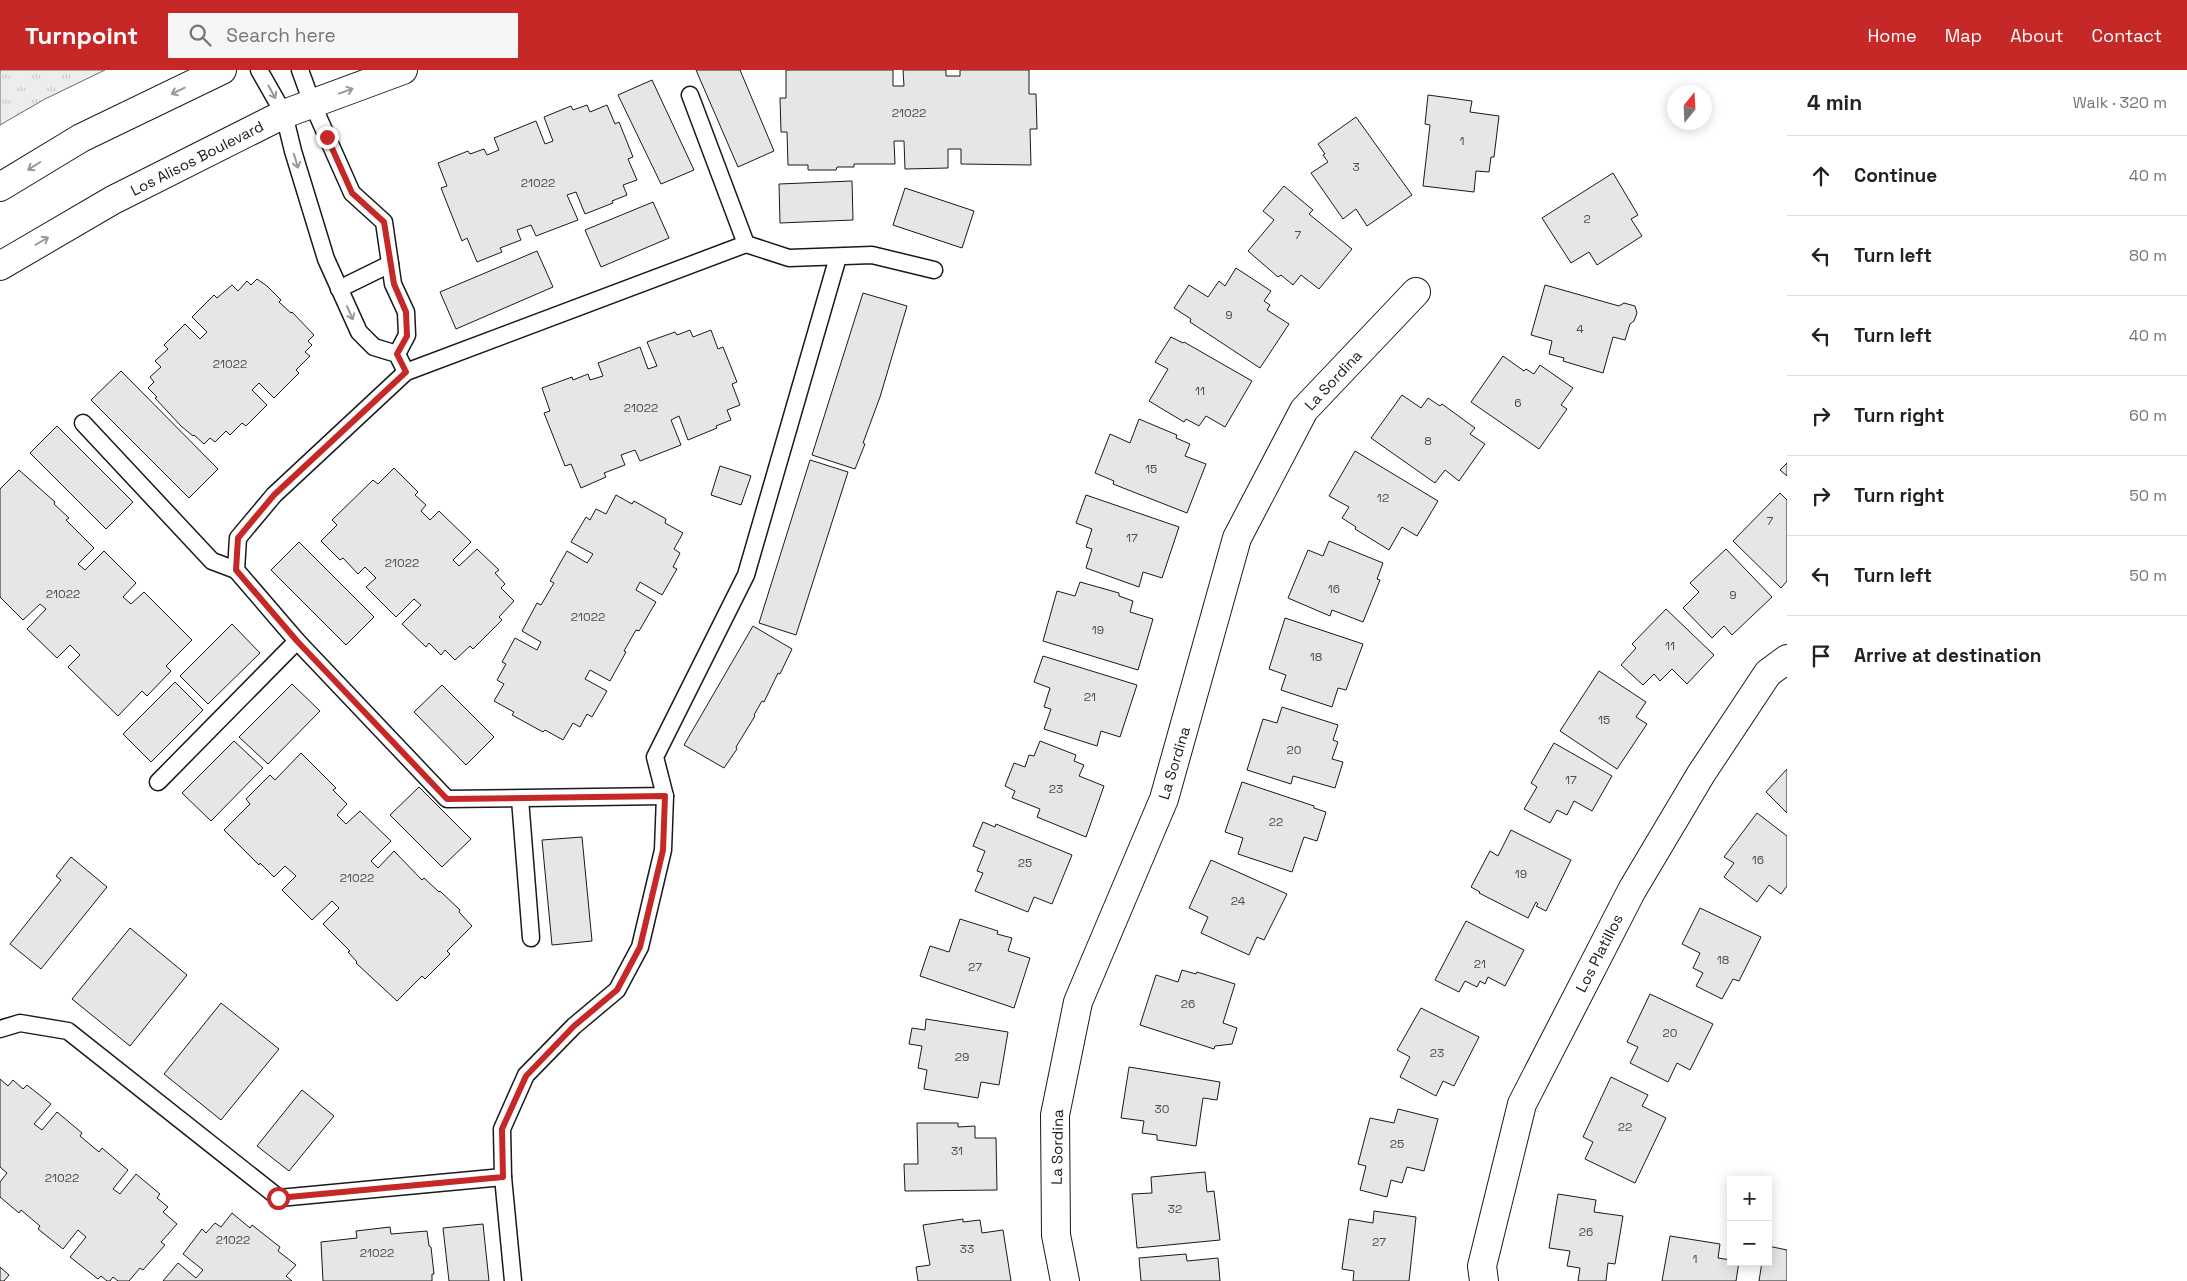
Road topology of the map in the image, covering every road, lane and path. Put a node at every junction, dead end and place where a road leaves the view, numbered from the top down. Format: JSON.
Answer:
{"nodes":[{"id":1,"x":222,"y":70,"type":"edge"},
{"id":2,"x":259,"y":70,"type":"edge"},
{"id":3,"x":300,"y":70,"type":"edge"},
{"id":4,"x":403,"y":70,"type":"edge"},
{"id":5,"x":690,"y":95,"type":"dead end"},
{"id":6,"x":312,"y":103,"type":"junction"},
{"id":7,"x":284,"y":114,"type":"junction"},
{"id":8,"x":0,"y":187,"type":"edge"},
{"id":9,"x":746,"y":244,"type":"junction"},
{"id":10,"x":838,"y":258,"type":"junction"},
{"id":11,"x":390,"y":264,"type":"junction"},
{"id":12,"x":0,"y":266,"type":"edge"},
{"id":13,"x":934,"y":270,"type":"dead end"},
{"id":14,"x":339,"y":289,"type":"junction"},
{"id":15,"x":1416,"y":292,"type":"dead end"},
{"id":16,"x":397,"y":354,"type":"junction"},
{"id":17,"x":406,"y":372,"type":"junction"},
{"id":18,"x":83,"y":423,"type":"dead end"},
{"id":19,"x":236,"y":570,"type":"junction"},
{"id":20,"x":297,"y":641,"type":"junction"},
{"id":21,"x":1787,"y":659,"type":"edge"},
{"id":22,"x":158,"y":782,"type":"dead end"},
{"id":23,"x":665,"y":796,"type":"junction"},
{"id":24,"x":520,"y":799,"type":"junction"},
{"id":25,"x":531,"y":938,"type":"dead end"},
{"id":26,"x":0,"y":1029,"type":"edge"},
{"id":27,"x":503,"y":1177,"type":"junction"},
{"id":28,"x":513,"y":1281,"type":"edge"},
{"id":29,"x":1066,"y":1281,"type":"edge"},
{"id":30,"x":1484,"y":1281,"type":"edge"}],
"edges":[{"from":1,"to":8,"type":"street","one_way":true},
{"from":2,"to":7,"type":"lane","one_way":true},
{"from":3,"to":6,"type":"lane"},
{"from":6,"to":4,"type":"street","name":"Los Alisos Boulevard","one_way":true},
{"from":5,"to":9,"type":"lane"},
{"from":6,"to":7,"type":"street","name":"Los Alisos Boulevard"},
{"from":6,"to":11,"type":"lane"},
{"from":12,"to":7,"type":"street","name":"Los Alisos Boulevard","one_way":true},
{"from":7,"to":14,"type":"lane","one_way":true},
{"from":9,"to":10,"type":"lane"},
{"from":9,"to":17,"type":"lane"},
{"from":10,"to":13,"type":"lane"},
{"from":10,"to":23,"type":"lane"},
{"from":11,"to":14,"type":"lane"},
{"from":11,"to":16,"type":"lane"},
{"from":14,"to":16,"type":"lane","one_way":true},
{"from":15,"to":29,"type":"street","name":"La Sordina"},
{"from":16,"to":17,"type":"lane"},
{"from":17,"to":19,"type":"lane"},
{"from":18,"to":19,"type":"lane"},
{"from":19,"to":20,"type":"lane"},
{"from":20,"to":22,"type":"lane"},
{"from":20,"to":24,"type":"lane"},
{"from":21,"to":30,"type":"street","name":"Los Platillos"},
{"from":23,"to":24,"type":"lane"},
{"from":23,"to":27,"type":"lane"},
{"from":24,"to":25,"type":"lane"},
{"from":26,"to":27,"type":"lane"},
{"from":27,"to":28,"type":"lane"}]}
